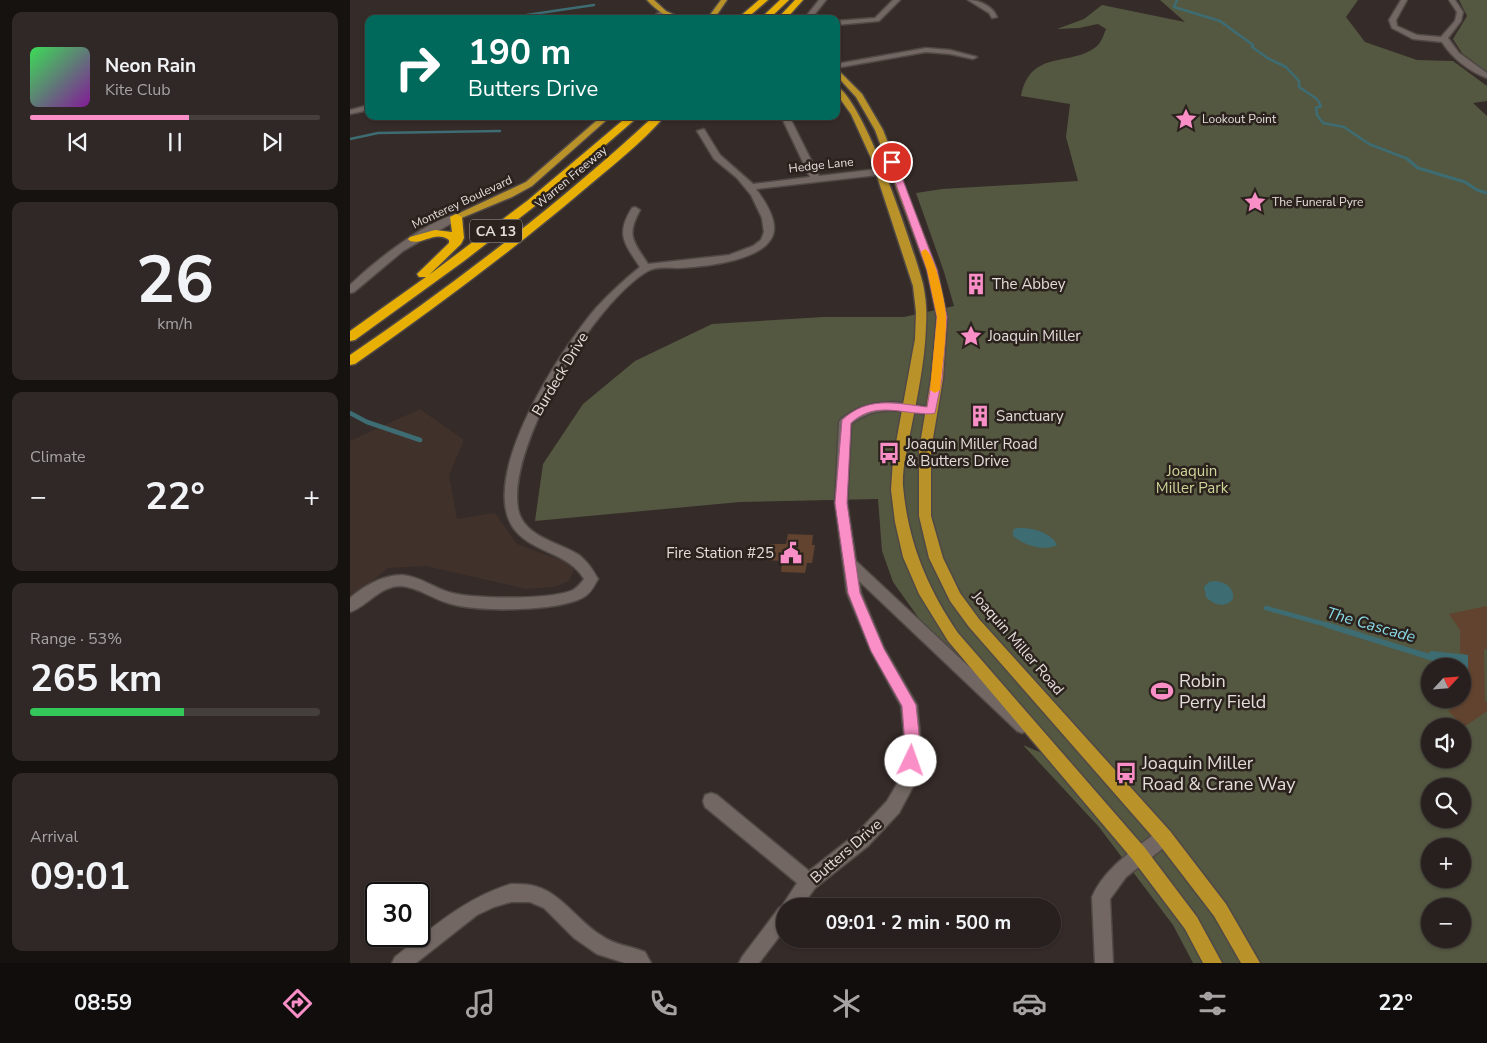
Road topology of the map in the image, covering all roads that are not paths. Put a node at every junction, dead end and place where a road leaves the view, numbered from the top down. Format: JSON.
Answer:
{"nodes":[{"id":1,"x":650,"y":0,"type":"edge"},
{"id":2,"x":724,"y":0,"type":"edge"},
{"id":3,"x":764,"y":0,"type":"edge"},
{"id":4,"x":786,"y":0,"type":"edge"},
{"id":5,"x":799,"y":0,"type":"edge"},
{"id":6,"x":823,"y":0,"type":"edge"},
{"id":7,"x":886,"y":0,"type":"edge"},
{"id":8,"x":971,"y":0,"type":"edge"},
{"id":9,"x":1404,"y":0,"type":"edge"},
{"id":10,"x":1452,"y":0,"type":"edge"},
{"id":11,"x":896,"y":1,"type":"edge"},
{"id":12,"x":664,"y":12,"type":"junction"},
{"id":13,"x":658,"y":15,"type":"edge"},
{"id":14,"x":671,"y":15,"type":"edge"},
{"id":15,"x":713,"y":15,"type":"edge"},
{"id":16,"x":746,"y":15,"type":"edge"},
{"id":17,"x":769,"y":15,"type":"edge"},
{"id":18,"x":785,"y":15,"type":"edge"},
{"id":19,"x":810,"y":15,"type":"edge"},
{"id":20,"x":994,"y":17,"type":"dead end"},
{"id":21,"x":840,"y":23,"type":"edge"},
{"id":22,"x":1445,"y":40,"type":"junction"},
{"id":23,"x":973,"y":57,"type":"dead end"},
{"id":24,"x":840,"y":65,"type":"edge"},
{"id":25,"x":840,"y":75,"type":"edge"},
{"id":26,"x":1487,"y":76,"type":"edge"},
{"id":27,"x":840,"y":93,"type":"edge"},
{"id":28,"x":365,"y":108,"type":"edge"},
{"id":29,"x":350,"y":112,"type":"edge"},
{"id":30,"x":602,"y":120,"type":"edge"},
{"id":31,"x":629,"y":120,"type":"edge"},
{"id":32,"x":656,"y":120,"type":"edge"},
{"id":33,"x":668,"y":120,"type":"edge"},
{"id":34,"x":787,"y":120,"type":"edge"},
{"id":35,"x":701,"y":131,"type":"dead end"},
{"id":36,"x":628,"y":147,"type":"junction"},
{"id":37,"x":895,"y":170,"type":"junction"},
{"id":38,"x":880,"y":172,"type":"junction"},
{"id":39,"x":815,"y":178,"type":"junction"},
{"id":40,"x":751,"y":187,"type":"junction"},
{"id":41,"x":635,"y":210,"type":"dead end"},
{"id":42,"x":456,"y":217,"type":"junction"},
{"id":43,"x":414,"y":239,"type":"junction"},
{"id":44,"x":455,"y":244,"type":"junction"},
{"id":45,"x":646,"y":268,"type":"junction"},
{"id":46,"x":350,"y":290,"type":"edge"},
{"id":47,"x":350,"y":329,"type":"edge"},
{"id":48,"x":350,"y":337,"type":"edge"},
{"id":49,"x":350,"y":361,"type":"edge"},
{"id":50,"x":910,"y":408,"type":"junction"},
{"id":51,"x":931,"y":411,"type":"junction"},
{"id":52,"x":849,"y":563,"type":"junction"},
{"id":53,"x":350,"y":606,"type":"edge"},
{"id":54,"x":1058,"y":760,"type":"junction"},
{"id":55,"x":711,"y":801,"type":"dead end"},
{"id":56,"x":1164,"y":837,"type":"junction"},
{"id":57,"x":1139,"y":854,"type":"junction"},
{"id":58,"x":809,"y":882,"type":"junction"},
{"id":59,"x":797,"y":898,"type":"edge"},
{"id":60,"x":776,"y":926,"type":"edge"},
{"id":61,"x":401,"y":963,"type":"edge"},
{"id":62,"x":642,"y":963,"type":"edge"},
{"id":63,"x":748,"y":963,"type":"edge"},
{"id":64,"x":1104,"y":963,"type":"edge"},
{"id":65,"x":1213,"y":963,"type":"edge"},
{"id":66,"x":1251,"y":963,"type":"edge"}],
"edges":[{"from":1,"to":12,"type":"main road"},
{"from":2,"to":15,"type":"main road"},
{"from":3,"to":16,"type":"highway"},
{"from":4,"to":17,"type":"highway"},
{"from":5,"to":18,"type":"highway"},
{"from":6,"to":19,"type":"street"},
{"from":7,"to":11,"type":"street"},
{"from":8,"to":20,"type":"street"},
{"from":9,"to":22,"type":"street"},
{"from":10,"to":22,"type":"street"},
{"from":11,"to":21,"type":"street"},
{"from":12,"to":13,"type":"street"},
{"from":12,"to":14,"type":"main road"},
{"from":22,"to":26,"type":"street"},
{"from":23,"to":24,"type":"street"},
{"from":25,"to":37,"type":"main road","name":"Joaquin Miller Road"},
{"from":27,"to":38,"type":"main road"},
{"from":28,"to":29,"type":"street"},
{"from":30,"to":42,"type":"main road","name":"Monterey Boulevard"},
{"from":31,"to":48,"type":"highway","name":"Warren Freeway","number":"CA 13"},
{"from":32,"to":36,"type":"highway","name":"Warren Freeway","number":"CA 13"},
{"from":33,"to":36,"type":"highway"},
{"from":34,"to":39,"type":"street"},
{"from":35,"to":40,"type":"street"},
{"from":36,"to":49,"type":"highway","name":"Warren Freeway","number":"CA 13"},
{"from":37,"to":38,"type":"street","name":"Hedge Lane"},
{"from":37,"to":51,"type":"main road","name":"Joaquin Miller Road"},
{"from":38,"to":39,"type":"street","name":"Hedge Lane"},
{"from":38,"to":50,"type":"main road"},
{"from":39,"to":40,"type":"street","name":"Hedge Lane"},
{"from":40,"to":45,"type":"street"},
{"from":41,"to":45,"type":"street"},
{"from":42,"to":43,"type":"street","name":"Monterey Boulevard"},
{"from":42,"to":44,"type":"highway"},
{"from":43,"to":44,"type":"highway"},
{"from":43,"to":46,"type":"street","name":"Monterey Boulevard"},
{"from":44,"to":47,"type":"highway"},
{"from":45,"to":53,"type":"street","name":"Burdeck Drive"},
{"from":50,"to":51,"type":"street","name":"Butters Drive"},
{"from":50,"to":52,"type":"street","name":"Butters Drive"},
{"from":50,"to":54,"type":"main road"},
{"from":51,"to":56,"type":"main road","name":"Joaquin Miller Road"},
{"from":52,"to":54,"type":"street"},
{"from":52,"to":58,"type":"street","name":"Butters Drive"},
{"from":54,"to":57,"type":"main road"},
{"from":55,"to":58,"type":"street"},
{"from":56,"to":57,"type":"street"},
{"from":56,"to":66,"type":"main road","name":"Joaquin Miller Road"},
{"from":57,"to":64,"type":"street"},
{"from":57,"to":65,"type":"main road"},
{"from":58,"to":59,"type":"street","name":"Butters Drive"},
{"from":60,"to":63,"type":"street"},
{"from":61,"to":62,"type":"street"}]}
